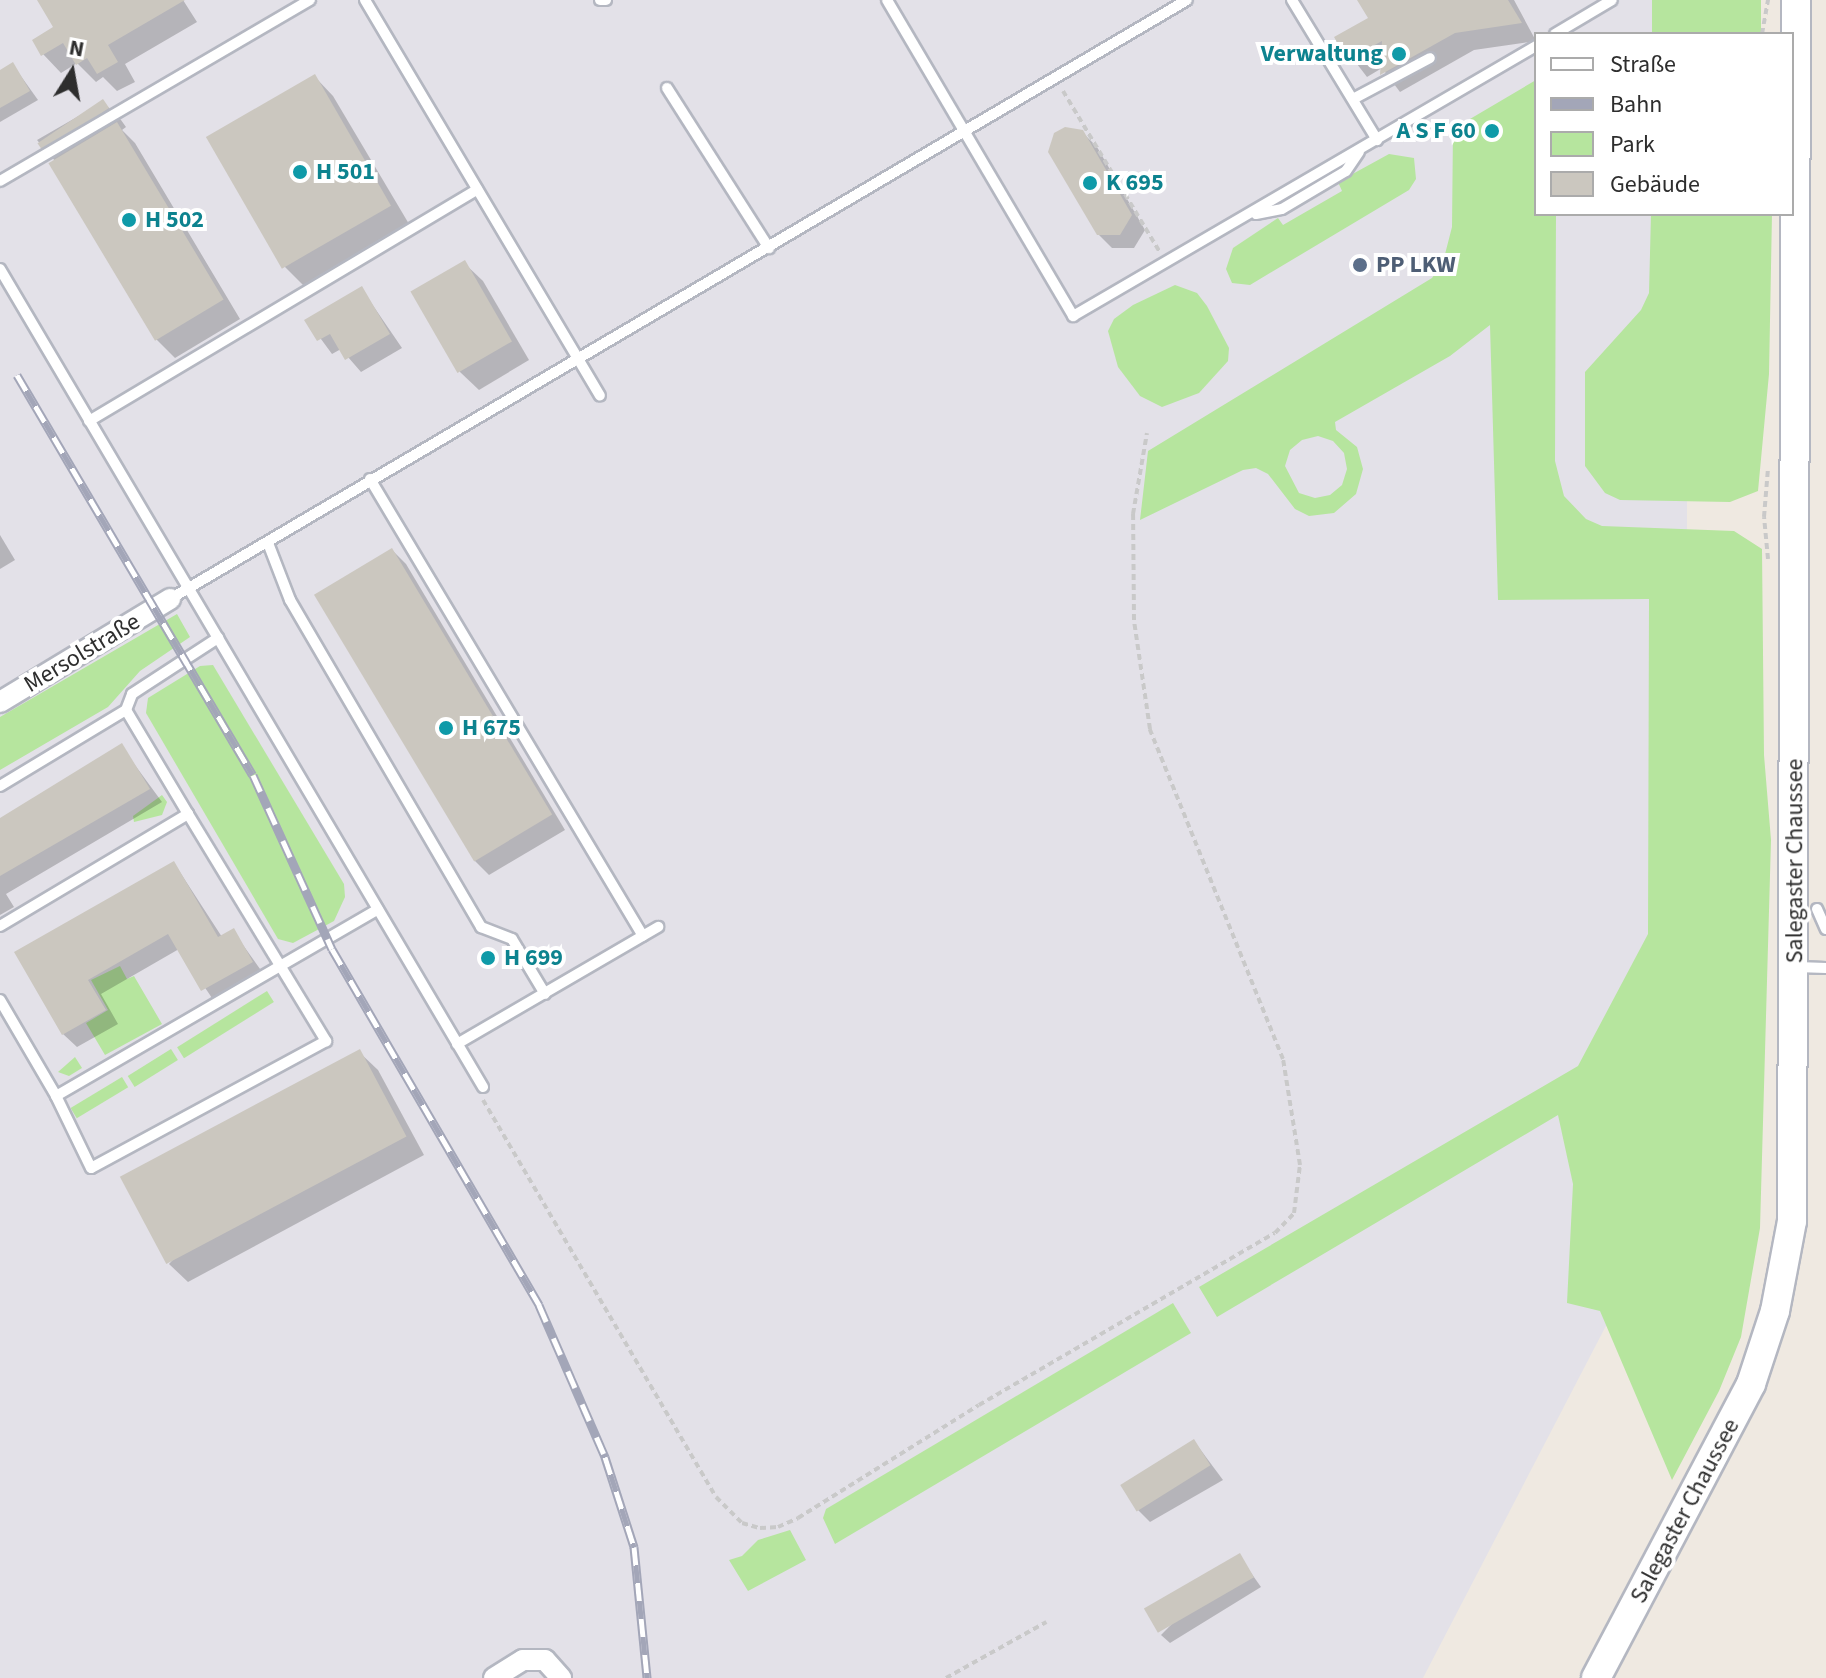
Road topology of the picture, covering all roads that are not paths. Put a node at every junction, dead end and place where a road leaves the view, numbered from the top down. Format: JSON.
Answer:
{"nodes":[{"id":1,"x":310,"y":0,"type":"edge"},
{"id":2,"x":365,"y":0,"type":"edge"},
{"id":3,"x":600,"y":0,"type":"edge"},
{"id":4,"x":606,"y":0,"type":"edge"},
{"id":5,"x":887,"y":0,"type":"edge"},
{"id":6,"x":1187,"y":0,"type":"edge"},
{"id":7,"x":1292,"y":0,"type":"edge"},
{"id":8,"x":1612,"y":0,"type":"edge"},
{"id":9,"x":1796,"y":0,"type":"edge"},
{"id":10,"x":1558,"y":32,"type":"edge"},
{"id":11,"x":1534,"y":47,"type":"edge"},
{"id":12,"x":1430,"y":58,"type":"dead end"},
{"id":13,"x":667,"y":88,"type":"dead end"},
{"id":14,"x":1353,"y":99,"type":"junction"},
{"id":15,"x":965,"y":132,"type":"junction"},
{"id":16,"x":1377,"y":140,"type":"junction"},
{"id":17,"x":1361,"y":149,"type":"junction"},
{"id":18,"x":0,"y":181,"type":"edge"},
{"id":19,"x":477,"y":190,"type":"junction"},
{"id":20,"x":1246,"y":216,"type":"junction"},
{"id":21,"x":769,"y":248,"type":"junction"},
{"id":22,"x":0,"y":269,"type":"edge"},
{"id":23,"x":577,"y":356,"type":"junction"},
{"id":24,"x":600,"y":396,"type":"dead end"},
{"id":25,"x":89,"y":421,"type":"junction"},
{"id":26,"x":370,"y":479,"type":"junction"},
{"id":27,"x":268,"y":543,"type":"junction"},
{"id":28,"x":189,"y":589,"type":"junction"},
{"id":29,"x":167,"y":602,"type":"joint"},
{"id":30,"x":218,"y":638,"type":"junction"},
{"id":31,"x":0,"y":702,"type":"edge"},
{"id":32,"x":126,"y":710,"type":"junction"},
{"id":33,"x":0,"y":786,"type":"edge"},
{"id":34,"x":188,"y":814,"type":"junction"},
{"id":35,"x":378,"y":909,"type":"junction"},
{"id":36,"x":1817,"y":909,"type":"dead end"},
{"id":37,"x":0,"y":926,"type":"edge"},
{"id":38,"x":658,"y":927,"type":"dead end"},
{"id":39,"x":1826,"y":929,"type":"edge"},
{"id":40,"x":643,"y":936,"type":"junction"},
{"id":41,"x":280,"y":965,"type":"junction"},
{"id":42,"x":1795,"y":967,"type":"junction"},
{"id":43,"x":1826,"y":968,"type":"edge"},
{"id":44,"x":545,"y":994,"type":"junction"},
{"id":45,"x":0,"y":1000,"type":"edge"},
{"id":46,"x":457,"y":1044,"type":"junction"},
{"id":47,"x":483,"y":1087,"type":"road end"},
{"id":48,"x":56,"y":1096,"type":"junction"},
{"id":49,"x":494,"y":1678,"type":"edge"},
{"id":50,"x":561,"y":1678,"type":"edge"},
{"id":51,"x":1596,"y":1678,"type":"edge"}],
"edges":[{"from":1,"to":18,"type":"lane"},
{"from":2,"to":19,"type":"lane"},
{"from":3,"to":4,"type":"lane"},
{"from":5,"to":15,"type":"lane"},
{"from":6,"to":15,"type":"lane"},
{"from":7,"to":14,"type":"lane"},
{"from":8,"to":10,"type":"lane"},
{"from":9,"to":42,"type":"main road","name":"Salegaster Chaussee"},
{"from":11,"to":16,"type":"lane"},
{"from":12,"to":14,"type":"lane"},
{"from":13,"to":21,"type":"lane"},
{"from":14,"to":16,"type":"lane"},
{"from":15,"to":20,"type":"lane"},
{"from":15,"to":21,"type":"lane"},
{"from":16,"to":17,"type":"lane"},
{"from":17,"to":20,"type":"lane"},
{"from":17,"to":20,"type":"lane"},
{"from":19,"to":23,"type":"lane"},
{"from":19,"to":25,"type":"lane"},
{"from":21,"to":23,"type":"lane"},
{"from":22,"to":25,"type":"lane"},
{"from":23,"to":24,"type":"lane"},
{"from":23,"to":26,"type":"lane"},
{"from":25,"to":28,"type":"lane"},
{"from":26,"to":27,"type":"lane"},
{"from":26,"to":40,"type":"lane"},
{"from":27,"to":28,"type":"lane"},
{"from":27,"to":44,"type":"lane"},
{"from":28,"to":29,"type":"lane"},
{"from":28,"to":30,"type":"lane"},
{"from":29,"to":31,"type":"street","name":"Mersolstraße"},
{"from":30,"to":32,"type":"lane"},
{"from":30,"to":35,"type":"lane"},
{"from":32,"to":33,"type":"lane"},
{"from":32,"to":34,"type":"lane"},
{"from":34,"to":37,"type":"lane"},
{"from":34,"to":41,"type":"lane"},
{"from":35,"to":41,"type":"lane"},
{"from":35,"to":46,"type":"lane"},
{"from":36,"to":39,"type":"lane"},
{"from":38,"to":40,"type":"lane"},
{"from":40,"to":44,"type":"lane"},
{"from":41,"to":48,"type":"lane"},
{"from":41,"to":48,"type":"lane"},
{"from":42,"to":43,"type":"lane"},
{"from":42,"to":51,"type":"main road","name":"Salegaster Chaussee"},
{"from":44,"to":46,"type":"lane"},
{"from":45,"to":48,"type":"lane"},
{"from":46,"to":47,"type":"lane"},
{"from":49,"to":50,"type":"street"}]}
